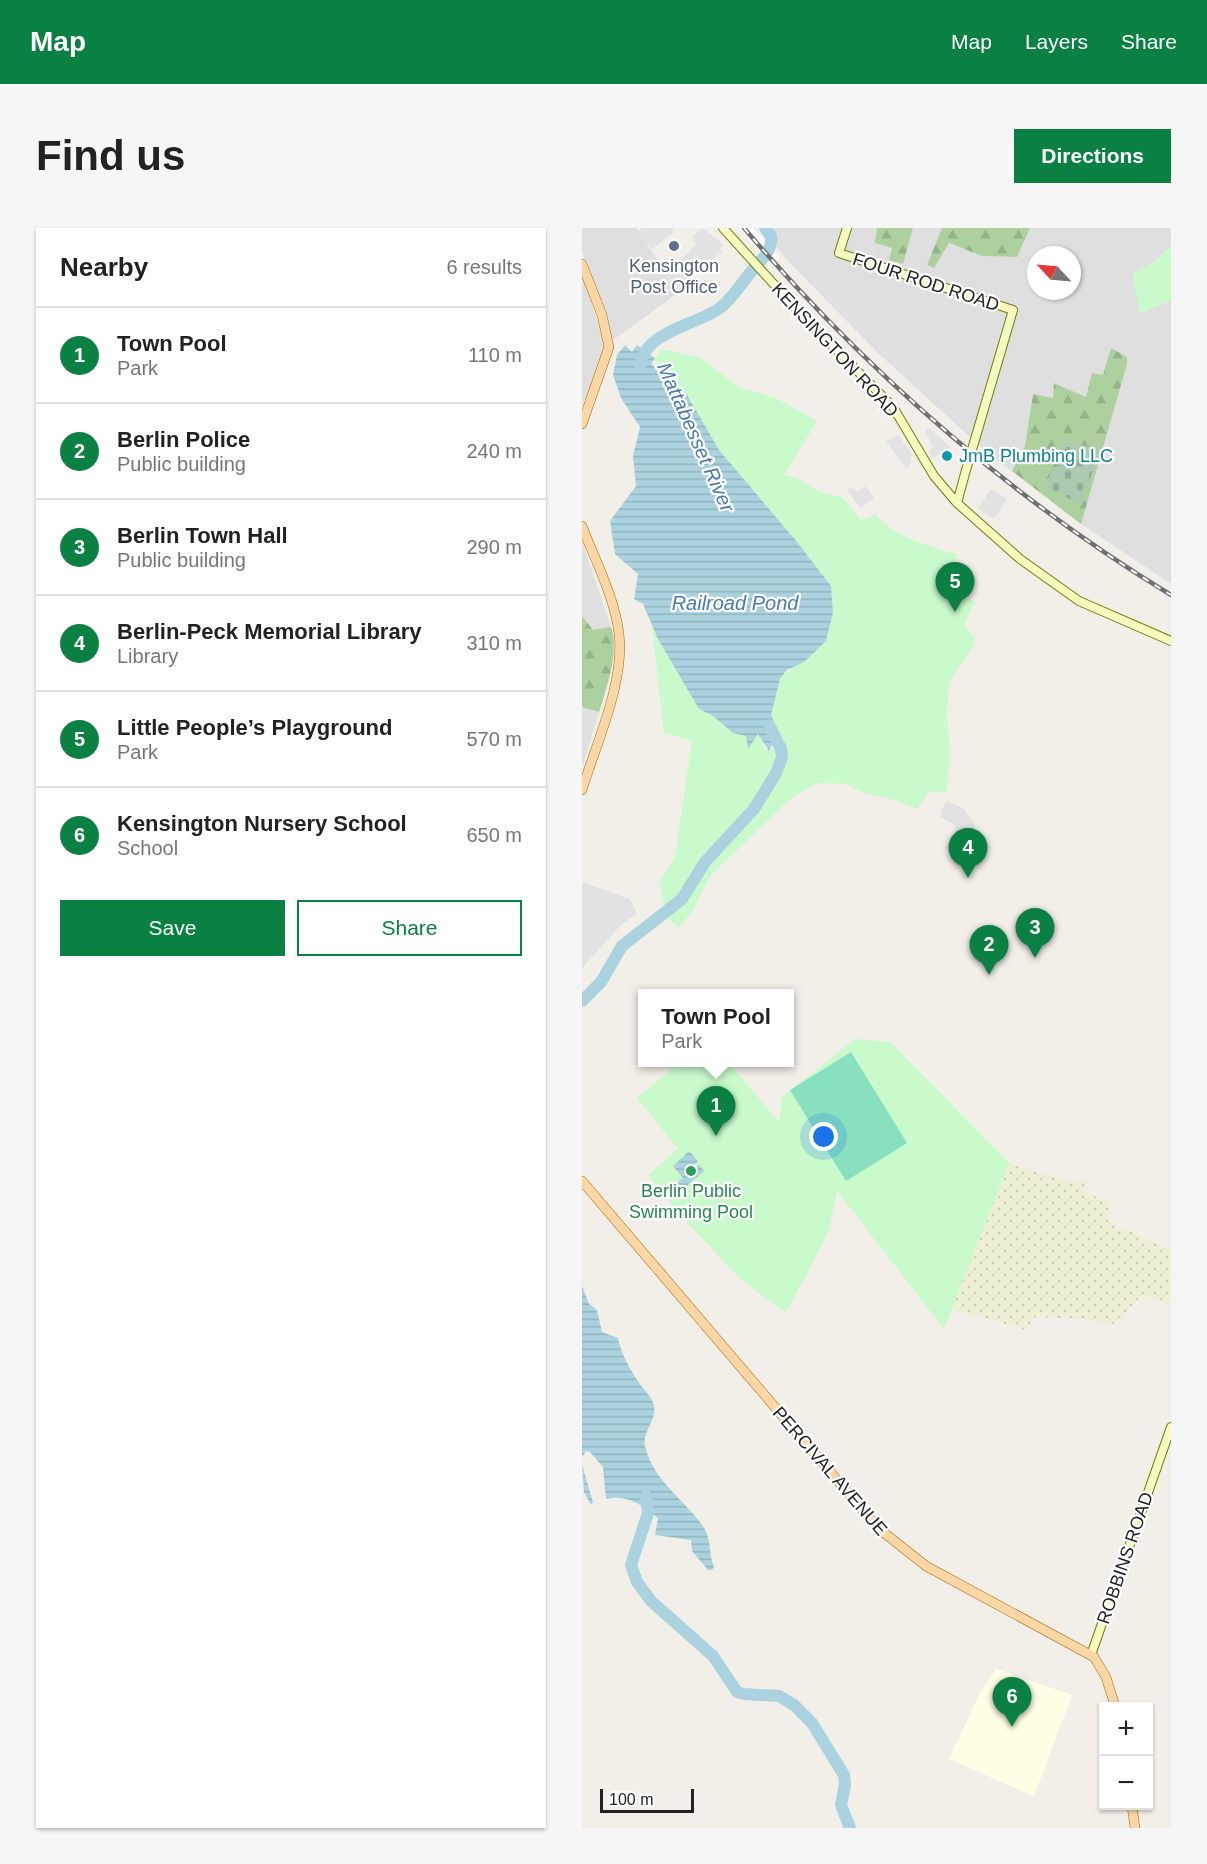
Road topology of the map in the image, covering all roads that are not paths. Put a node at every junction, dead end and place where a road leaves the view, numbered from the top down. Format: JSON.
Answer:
{"nodes":[{"id":1,"x":723,"y":228,"type":"edge"},
{"id":2,"x":847,"y":228,"type":"edge"},
{"id":3,"x":582,"y":264,"type":"edge"},
{"id":4,"x":582,"y":424,"type":"edge"},
{"id":5,"x":957,"y":503,"type":"junction"},
{"id":6,"x":582,"y":526,"type":"edge"},
{"id":7,"x":1171,"y":641,"type":"edge"},
{"id":8,"x":582,"y":790,"type":"edge"},
{"id":9,"x":582,"y":1181,"type":"edge"},
{"id":10,"x":1171,"y":1427,"type":"edge"},
{"id":11,"x":1091,"y":1655,"type":"junction"},
{"id":12,"x":1114,"y":1702,"type":"edge"},
{"id":13,"x":1133,"y":1810,"type":"edge"},
{"id":14,"x":1135,"y":1828,"type":"edge"}],
"edges":[{"from":1,"to":5,"type":"street","name":"KENSINGTON ROAD"},
{"from":2,"to":5,"type":"street","name":"FOUR ROD ROAD","bridge":true},
{"from":3,"to":4,"type":"main road"},
{"from":5,"to":7,"type":"street","name":"KENSINGTON ROAD"},
{"from":6,"to":8,"type":"main road"},
{"from":9,"to":11,"type":"main road","name":"PERCIVAL AVENUE"},
{"from":10,"to":11,"type":"street","name":"ROBBINS ROAD"},
{"from":11,"to":12,"type":"main road","name":"PERCIVAL AVENUE"},
{"from":13,"to":14,"type":"main road"}]}
